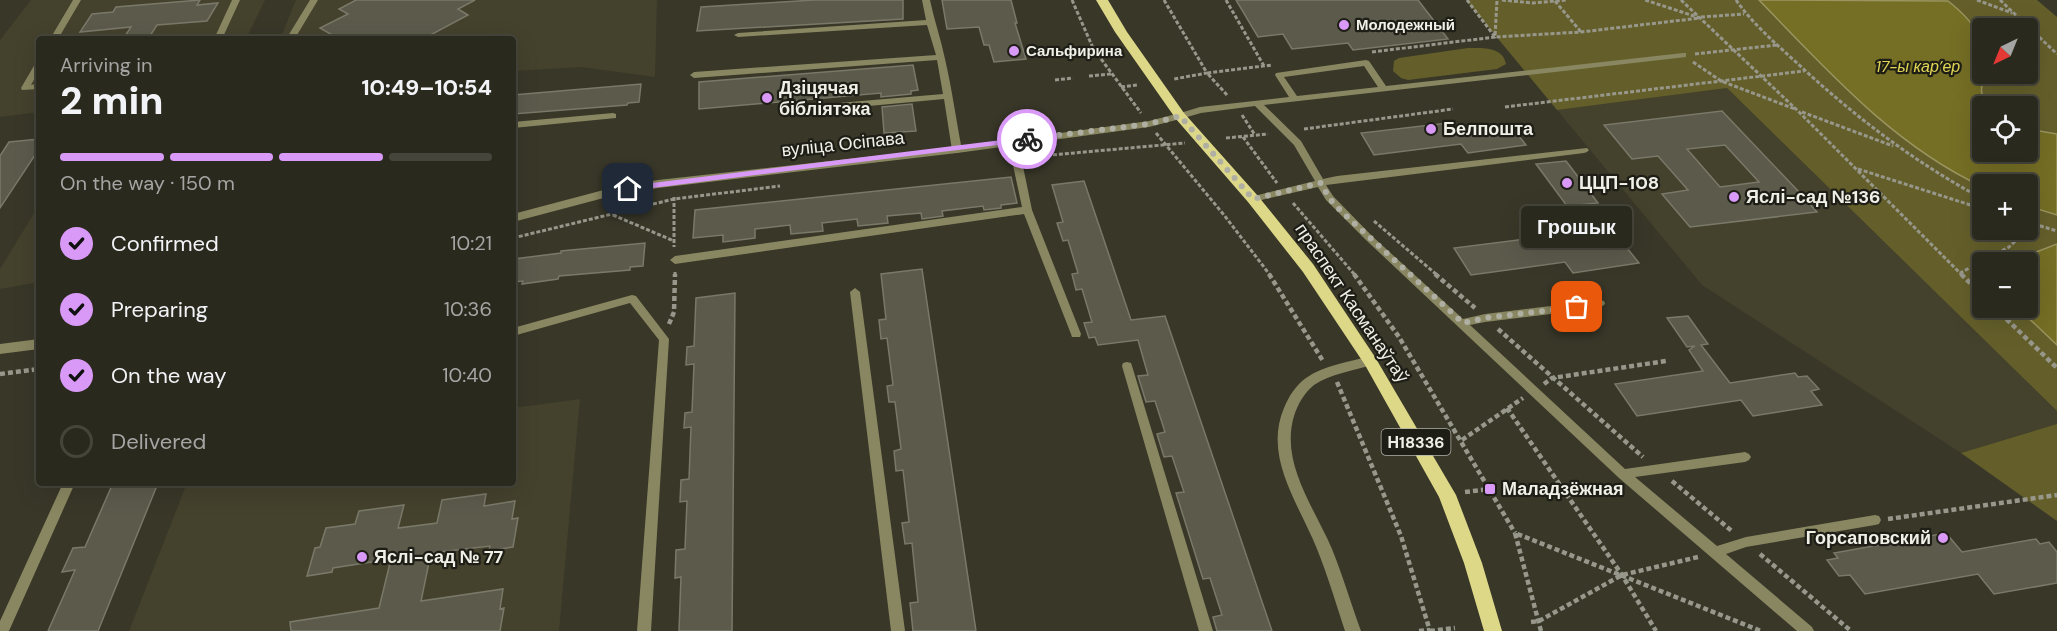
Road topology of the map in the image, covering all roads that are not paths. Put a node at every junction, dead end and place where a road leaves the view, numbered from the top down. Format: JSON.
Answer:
{"nodes":[{"id":1,"x":77,"y":0,"type":"edge"},
{"id":2,"x":236,"y":0,"type":"edge"},
{"id":3,"x":314,"y":0,"type":"edge"},
{"id":4,"x":926,"y":0,"type":"edge"},
{"id":5,"x":1102,"y":0,"type":"edge"},
{"id":6,"x":930,"y":22,"type":"junction"},
{"id":7,"x":738,"y":35,"type":"dead end"},
{"id":8,"x":56,"y":36,"type":"edge"},
{"id":9,"x":219,"y":36,"type":"edge"},
{"id":10,"x":292,"y":36,"type":"edge"},
{"id":11,"x":1683,"y":55,"type":"road end"},
{"id":12,"x":941,"y":57,"type":"junction"},
{"id":13,"x":36,"y":69,"type":"edge"},
{"id":14,"x":694,"y":75,"type":"dead end"},
{"id":15,"x":36,"y":86,"type":"edge"},
{"id":16,"x":1384,"y":89,"type":"junction"},
{"id":17,"x":949,"y":96,"type":"junction"},
{"id":18,"x":1294,"y":99,"type":"junction"},
{"id":19,"x":1257,"y":103,"type":"junction"},
{"id":20,"x":815,"y":108,"type":"dead end"},
{"id":21,"x":613,"y":116,"type":"dead end"},
{"id":22,"x":1180,"y":116,"type":"junction"},
{"id":23,"x":516,"y":125,"type":"edge"},
{"id":24,"x":1013,"y":141,"type":"junction"},
{"id":25,"x":957,"y":150,"type":"junction"},
{"id":26,"x":1584,"y":150,"type":"dead end"},
{"id":27,"x":1321,"y":183,"type":"junction"},
{"id":28,"x":1253,"y":199,"type":"junction"},
{"id":29,"x":1027,"y":210,"type":"junction"},
{"id":30,"x":516,"y":217,"type":"edge"},
{"id":31,"x":675,"y":260,"type":"dead end"},
{"id":32,"x":855,"y":292,"type":"dead end"},
{"id":33,"x":1600,"y":304,"type":"dead end"},
{"id":34,"x":1463,"y":323,"type":"junction"},
{"id":35,"x":516,"y":331,"type":"edge"},
{"id":36,"x":1076,"y":334,"type":"dead end"},
{"id":37,"x":36,"y":344,"type":"edge"},
{"id":38,"x":0,"y":349,"type":"edge"},
{"id":39,"x":1370,"y":361,"type":"junction"},
{"id":40,"x":1127,"y":366,"type":"dead end"},
{"id":41,"x":1745,"y":457,"type":"dead end"},
{"id":42,"x":1623,"y":474,"type":"junction"},
{"id":43,"x":68,"y":486,"type":"edge"},
{"id":44,"x":1875,"y":520,"type":"road end"},
{"id":45,"x":1716,"y":552,"type":"junction"},
{"id":46,"x":2,"y":631,"type":"edge"},
{"id":47,"x":644,"y":631,"type":"edge"},
{"id":48,"x":898,"y":631,"type":"edge"},
{"id":49,"x":1206,"y":631,"type":"edge"},
{"id":50,"x":1353,"y":631,"type":"edge"},
{"id":51,"x":1494,"y":631,"type":"edge"},
{"id":52,"x":1807,"y":631,"type":"edge"}],
"edges":[{"from":1,"to":8,"type":"lane"},
{"from":2,"to":9,"type":"lane"},
{"from":3,"to":10,"type":"lane"},
{"from":4,"to":6,"type":"lane"},
{"from":5,"to":22,"type":"main road","name":"праспект Касманаўтаў","number":"Н18336"},
{"from":6,"to":7,"type":"lane"},
{"from":6,"to":12,"type":"lane"},
{"from":11,"to":16,"type":"lane"},
{"from":12,"to":14,"type":"lane"},
{"from":12,"to":17,"type":"lane"},
{"from":13,"to":15,"type":"lane"},
{"from":16,"to":18,"type":"lane"},
{"from":16,"to":18,"type":"lane"},
{"from":17,"to":20,"type":"lane"},
{"from":17,"to":25,"type":"lane"},
{"from":18,"to":19,"type":"lane"},
{"from":19,"to":22,"type":"lane"},
{"from":19,"to":27,"type":"lane"},
{"from":21,"to":23,"type":"lane"},
{"from":22,"to":24,"type":"street","name":"вуліца Осіпава"},
{"from":22,"to":28,"type":"main road","name":"праспект Касманаўтаў","number":"Н18336"},
{"from":24,"to":25,"type":"street","name":"вуліца Осіпава"},
{"from":24,"to":29,"type":"lane"},
{"from":25,"to":30,"type":"street","name":"вуліца Осіпава"},
{"from":26,"to":27,"type":"lane"},
{"from":27,"to":28,"type":"lane"},
{"from":27,"to":34,"type":"lane"},
{"from":28,"to":39,"type":"main road","name":"праспект Касманаўтаў","number":"Н18336"},
{"from":29,"to":31,"type":"lane"},
{"from":29,"to":36,"type":"lane"},
{"from":32,"to":48,"type":"lane"},
{"from":33,"to":34,"type":"lane"},
{"from":34,"to":42,"type":"lane"},
{"from":35,"to":47,"type":"lane"},
{"from":37,"to":38,"type":"street"},
{"from":39,"to":50,"type":"street"},
{"from":39,"to":51,"type":"main road","name":"праспект Касманаўтаў","number":"Н18336"},
{"from":40,"to":49,"type":"lane"},
{"from":41,"to":42,"type":"lane"},
{"from":42,"to":45,"type":"lane"},
{"from":43,"to":46,"type":"lane"},
{"from":44,"to":45,"type":"lane"},
{"from":45,"to":52,"type":"lane"}]}
